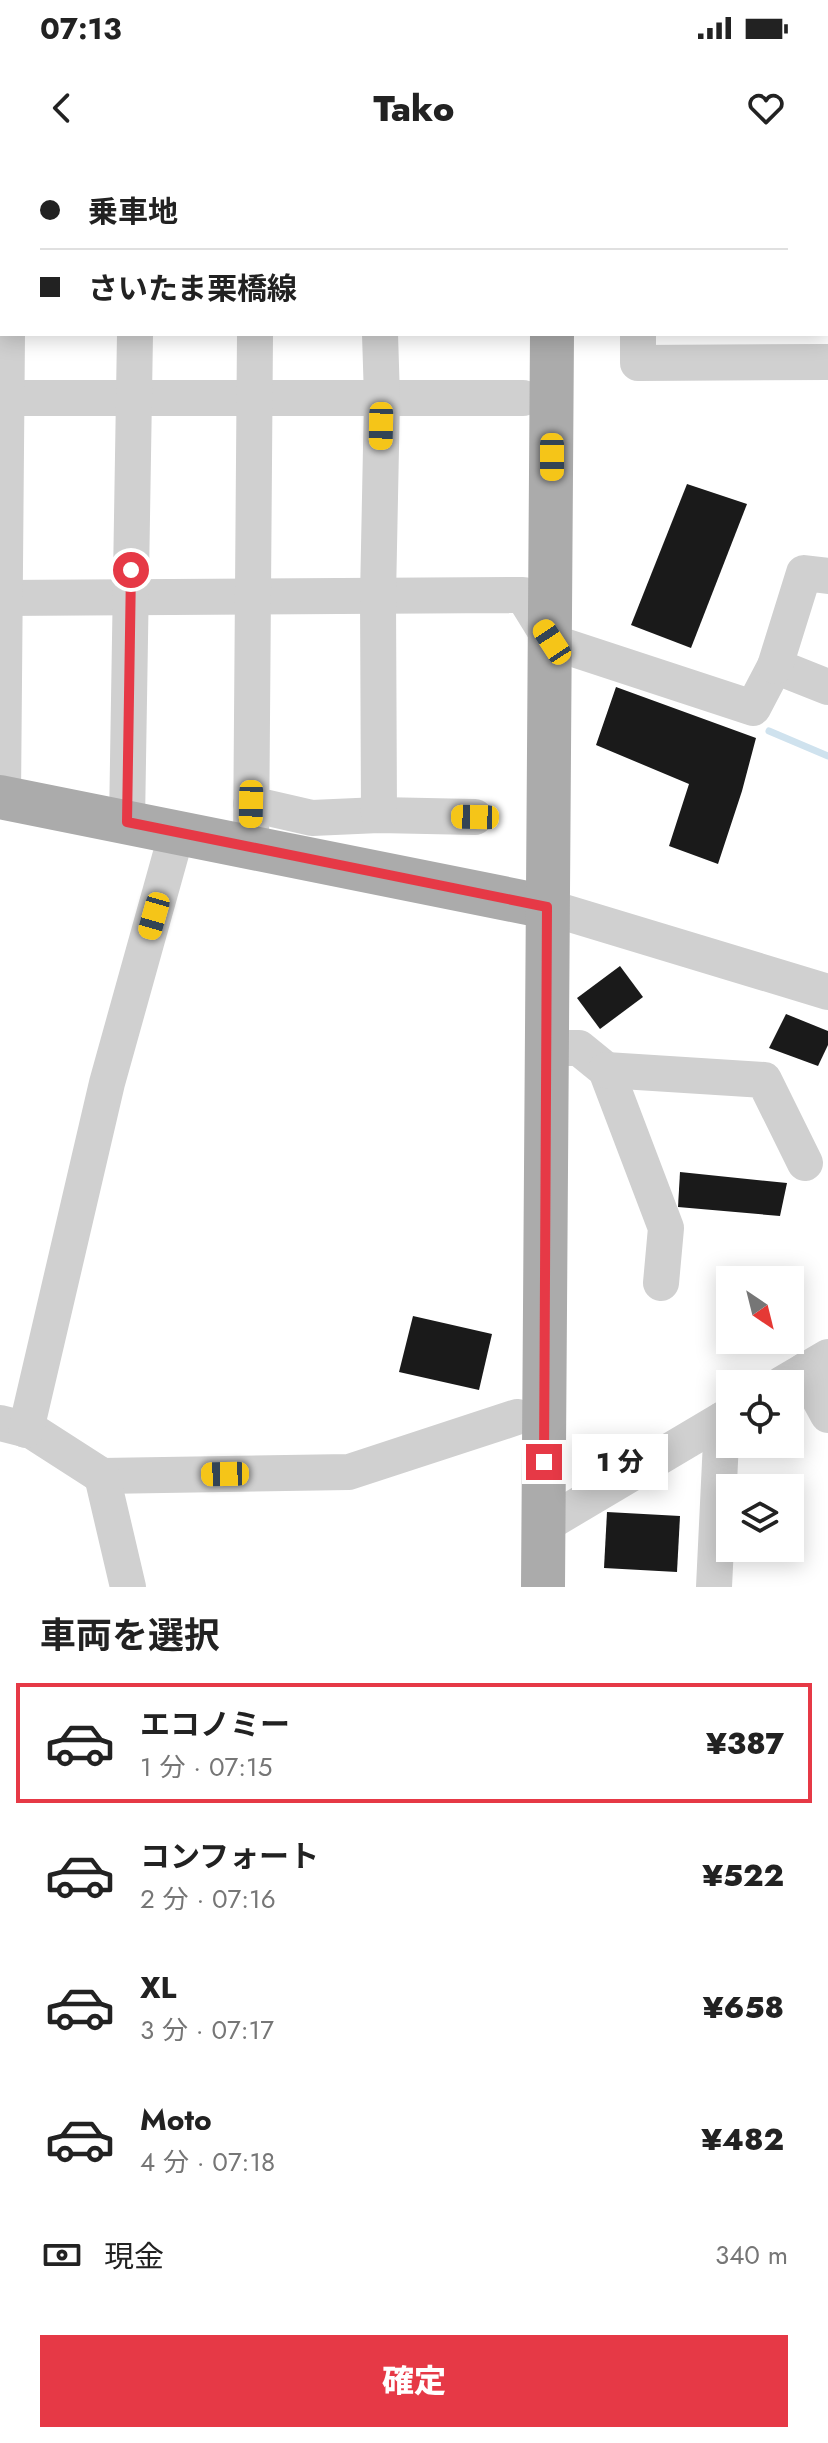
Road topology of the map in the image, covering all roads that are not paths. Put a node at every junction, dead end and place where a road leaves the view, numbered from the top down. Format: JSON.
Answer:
{"nodes":[{"id":1,"x":7,"y":336,"type":"edge"},
{"id":2,"x":135,"y":336,"type":"edge"},
{"id":3,"x":255,"y":336,"type":"edge"},
{"id":4,"x":380,"y":336,"type":"edge"},
{"id":5,"x":524,"y":336,"type":"edge"},
{"id":6,"x":552,"y":336,"type":"edge"},
{"id":7,"x":638,"y":336,"type":"edge"},
{"id":8,"x":828,"y":362,"type":"edge"},
{"id":9,"x":134,"y":397,"type":"junction"},
{"id":10,"x":3,"y":398,"type":"edge"},
{"id":11,"x":255,"y":398,"type":"junction"},
{"id":12,"x":382,"y":398,"type":"junction"},
{"id":13,"x":523,"y":398,"type":"junction"},
{"id":14,"x":828,"y":576,"type":"edge"},
{"id":15,"x":523,"y":595,"type":"junction"},
{"id":16,"x":378,"y":597,"type":"junction"},
{"id":17,"x":2,"y":598,"type":"edge"},
{"id":18,"x":253,"y":598,"type":"junction"},
{"id":19,"x":131,"y":599,"type":"junction"},
{"id":20,"x":552,"y":642,"type":"junction"},
{"id":21,"x":775,"y":666,"type":"junction"},
{"id":22,"x":828,"y":687,"type":"edge"},
{"id":23,"x":2,"y":797,"type":"edge"},
{"id":24,"x":251,"y":804,"type":"junction"},
{"id":25,"x":379,"y":815,"type":"junction"},
{"id":26,"x":475,"y":817,"type":"dead end"},
{"id":27,"x":127,"y":822,"type":"junction"},
{"id":28,"x":177,"y":832,"type":"junction"},
{"id":29,"x":251,"y":846,"type":"junction"},
{"id":30,"x":535,"y":904,"type":"junction"},
{"id":31,"x":828,"y":992,"type":"edge"},
{"id":32,"x":546,"y":1048,"type":"junction"},
{"id":33,"x":606,"y":1070,"type":"junction"},
{"id":34,"x":805,"y":1163,"type":"dead end"},
{"id":35,"x":661,"y":1283,"type":"dead end"},
{"id":36,"x":805,"y":1371,"type":"edge"},
{"id":37,"x":828,"y":1415,"type":"edge"},
{"id":38,"x":517,"y":1417,"type":"junction"},
{"id":39,"x":716,"y":1423,"type":"edge"},
{"id":40,"x":13,"y":1426,"type":"edge"},
{"id":41,"x":723,"y":1458,"type":"edge"},
{"id":42,"x":102,"y":1476,"type":"junction"},
{"id":43,"x":543,"y":1526,"type":"junction"},
{"id":44,"x":128,"y":1587,"type":"edge"},
{"id":45,"x":517,"y":1587,"type":"edge"},
{"id":46,"x":543,"y":1587,"type":"edge"},
{"id":47,"x":714,"y":1587,"type":"edge"}],
"edges":[{"from":1,"to":10,"type":"street"},
{"from":2,"to":9,"type":"street"},
{"from":3,"to":11,"type":"street"},
{"from":4,"to":12,"type":"street"},
{"from":5,"to":13,"type":"main road"},
{"from":6,"to":20,"type":"main road"},
{"from":7,"to":8,"type":"street"},
{"from":9,"to":10,"type":"street"},
{"from":9,"to":11,"type":"street"},
{"from":9,"to":19,"type":"street"},
{"from":10,"to":17,"type":"street"},
{"from":11,"to":12,"type":"street"},
{"from":11,"to":18,"type":"street"},
{"from":12,"to":13,"type":"street"},
{"from":12,"to":16,"type":"street"},
{"from":13,"to":15,"type":"main road"},
{"from":14,"to":21,"type":"street"},
{"from":15,"to":16,"type":"street"},
{"from":15,"to":20,"type":"street"},
{"from":15,"to":30,"type":"main road"},
{"from":16,"to":18,"type":"street"},
{"from":16,"to":25,"type":"street"},
{"from":17,"to":19,"type":"street"},
{"from":17,"to":23,"type":"street"},
{"from":18,"to":19,"type":"street"},
{"from":18,"to":24,"type":"street"},
{"from":19,"to":27,"type":"street"},
{"from":20,"to":21,"type":"street"},
{"from":20,"to":30,"type":"main road"},
{"from":21,"to":22,"type":"street"},
{"from":23,"to":27,"type":"main road"},
{"from":24,"to":25,"type":"street"},
{"from":24,"to":29,"type":"street"},
{"from":25,"to":26,"type":"street"},
{"from":27,"to":28,"type":"main road"},
{"from":28,"to":29,"type":"main road"},
{"from":28,"to":40,"type":"street"},
{"from":29,"to":30,"type":"main road"},
{"from":30,"to":31,"type":"street"},
{"from":30,"to":32,"type":"main road"},
{"from":30,"to":38,"type":"main road"},
{"from":32,"to":33,"type":"street"},
{"from":32,"to":43,"type":"main road"},
{"from":33,"to":34,"type":"street"},
{"from":33,"to":35,"type":"street"},
{"from":36,"to":37,"type":"street"},
{"from":38,"to":42,"type":"street"},
{"from":38,"to":45,"type":"main road"},
{"from":39,"to":43,"type":"street"},
{"from":40,"to":42,"type":"street"},
{"from":41,"to":47,"type":"street"},
{"from":42,"to":44,"type":"street"},
{"from":43,"to":46,"type":"main road"}]}
